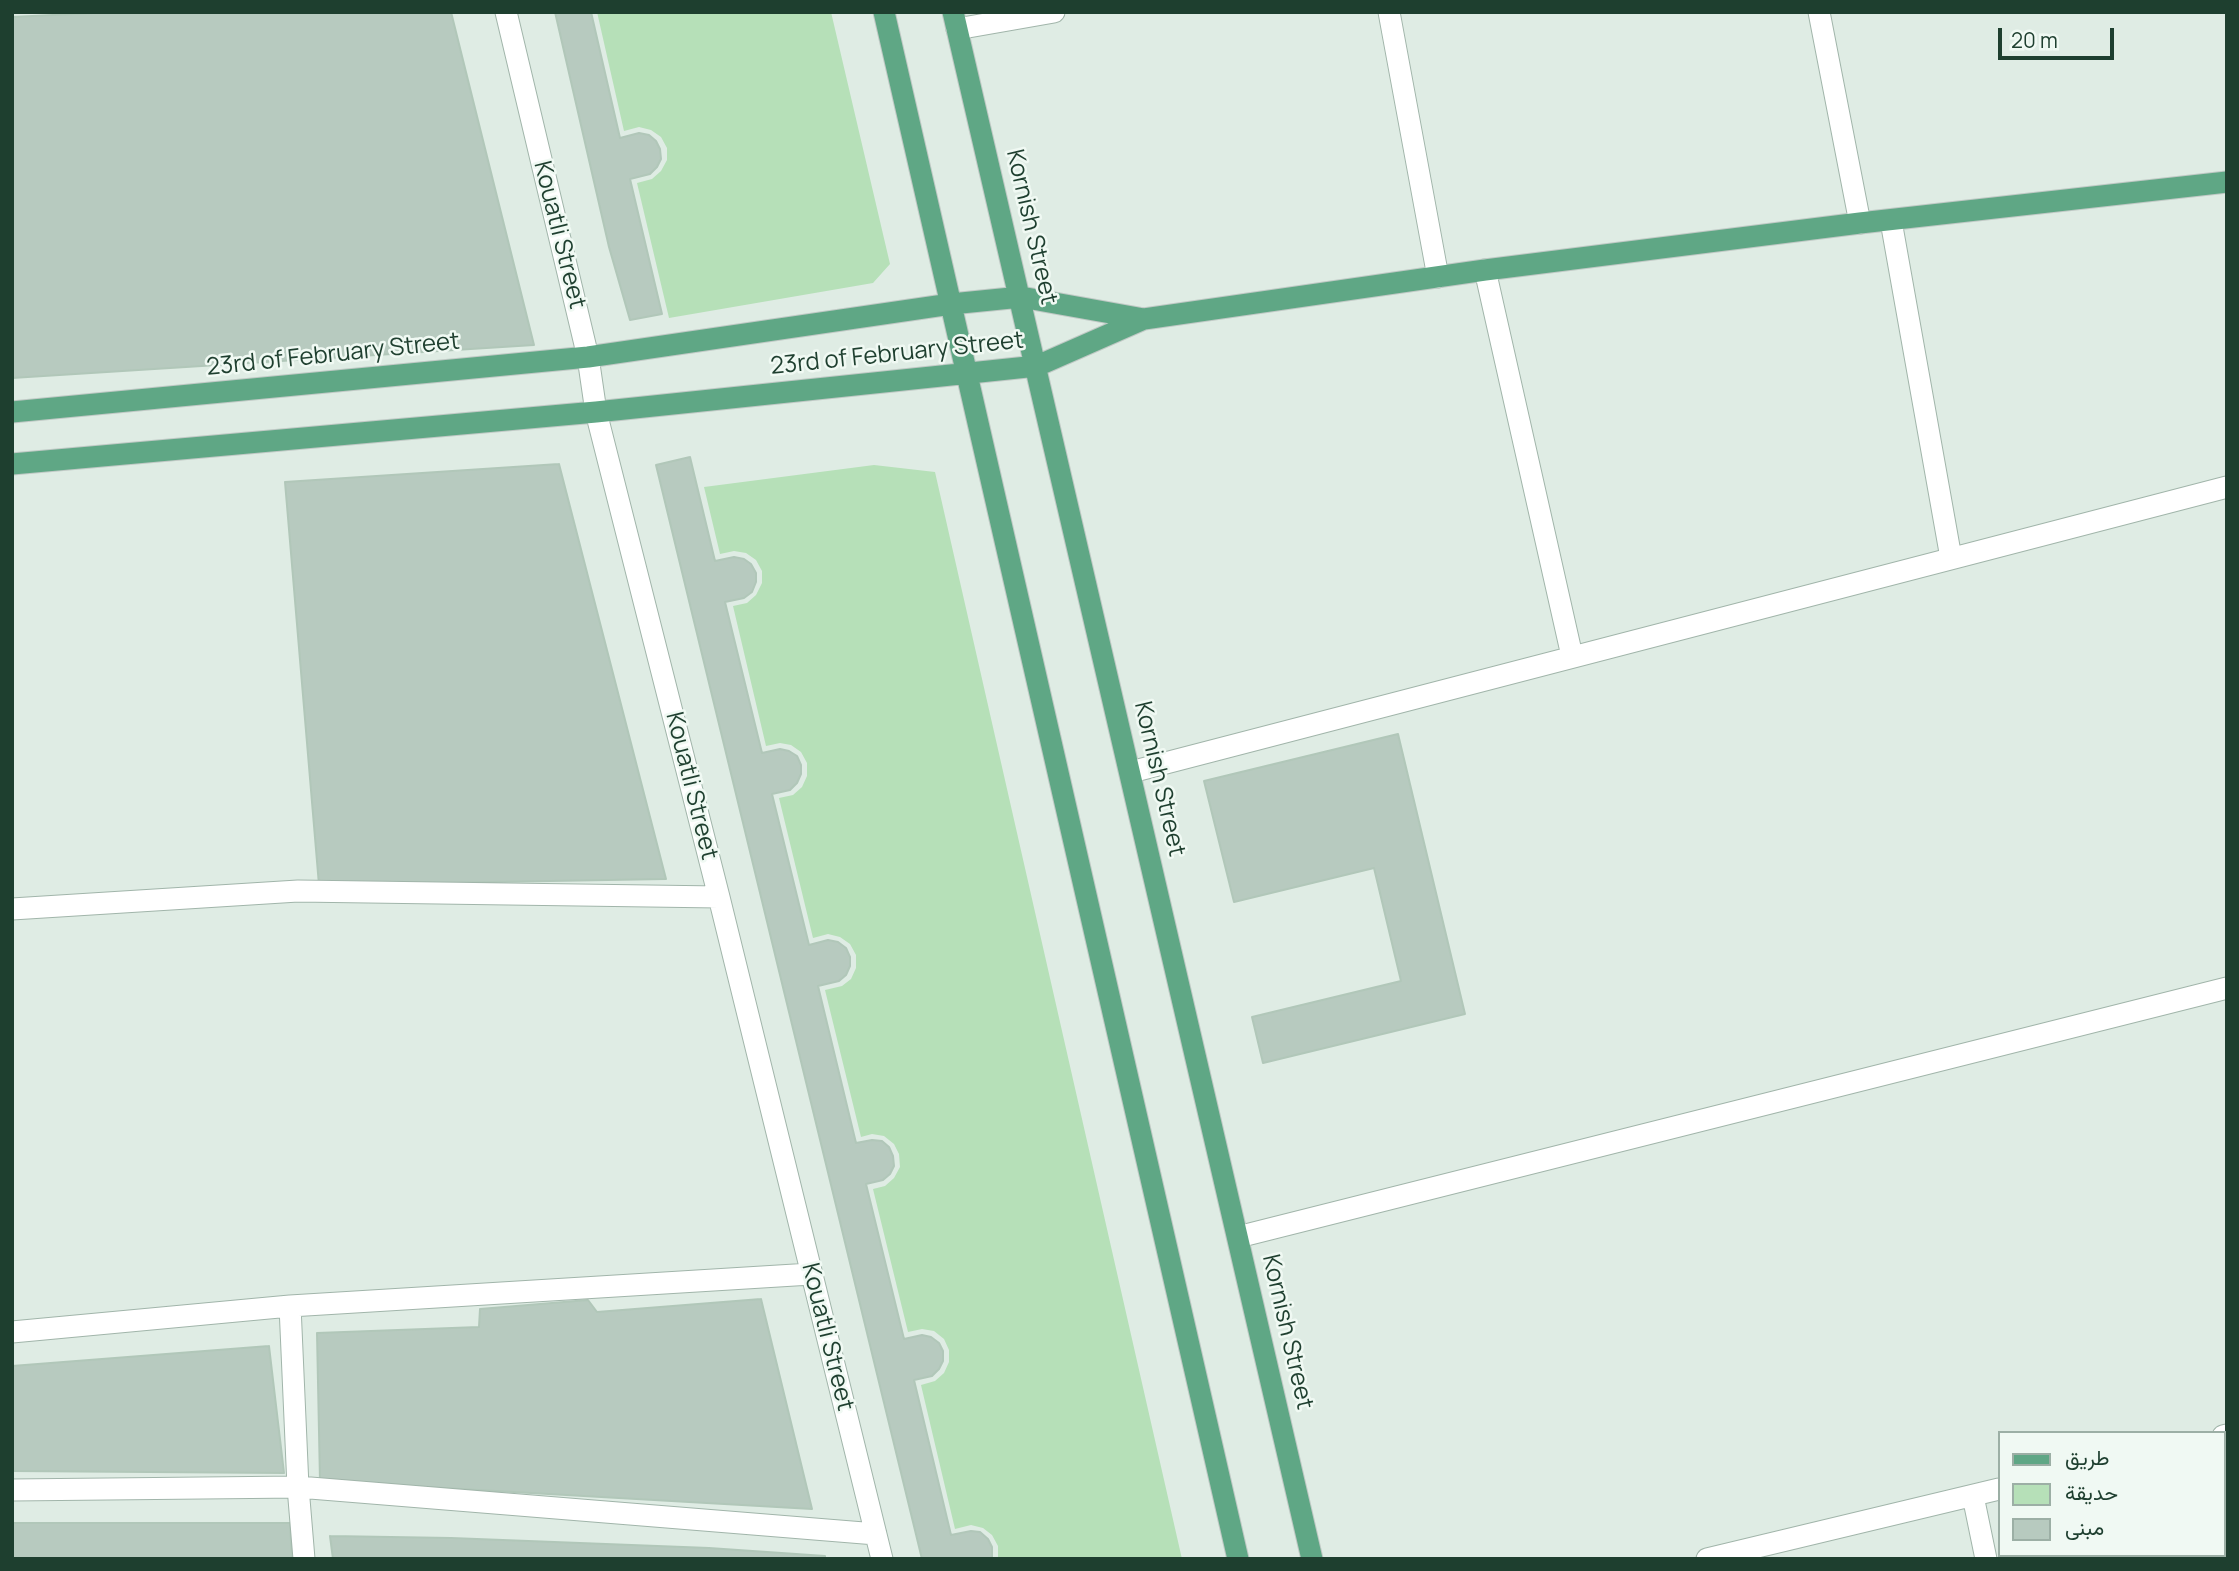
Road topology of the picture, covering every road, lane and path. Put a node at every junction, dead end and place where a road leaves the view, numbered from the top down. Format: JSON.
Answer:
{"nodes":[{"id":1,"x":506,"y":12,"type":"edge"},
{"id":2,"x":884,"y":12,"type":"edge"},
{"id":3,"x":1054,"y":12,"type":"edge"},
{"id":4,"x":1389,"y":12,"type":"edge"},
{"id":5,"x":1819,"y":12,"type":"edge"},
{"id":6,"x":955,"y":20,"type":"edge"},
{"id":7,"x":2227,"y":182,"type":"edge"},
{"id":8,"x":1891,"y":221,"type":"junction"},
{"id":9,"x":1860,"y":223,"type":"junction"},
{"id":10,"x":1485,"y":270,"type":"junction"},
{"id":11,"x":1438,"y":277,"type":"junction"},
{"id":12,"x":1021,"y":297,"type":"junction"},
{"id":13,"x":951,"y":304,"type":"junction"},
{"id":14,"x":1144,"y":319,"type":"junction"},
{"id":15,"x":589,"y":357,"type":"junction"},
{"id":16,"x":1037,"y":366,"type":"junction"},
{"id":17,"x":966,"y":372,"type":"junction"},
{"id":18,"x":12,"y":412,"type":"edge"},
{"id":19,"x":596,"y":412,"type":"junction"},
{"id":20,"x":12,"y":464,"type":"edge"},
{"id":21,"x":2227,"y":487,"type":"edge"},
{"id":22,"x":1951,"y":558,"type":"junction"},
{"id":23,"x":1572,"y":656,"type":"junction"},
{"id":24,"x":1131,"y":772,"type":"junction"},
{"id":25,"x":719,"y":897,"type":"junction"},
{"id":26,"x":12,"y":909,"type":"edge"},
{"id":27,"x":2227,"y":988,"type":"edge"},
{"id":28,"x":1238,"y":1237,"type":"junction"},
{"id":29,"x":811,"y":1273,"type":"junction"},
{"id":30,"x":290,"y":1306,"type":"junction"},
{"id":31,"x":12,"y":1332,"type":"edge"},
{"id":32,"x":298,"y":1487,"type":"junction"},
{"id":33,"x":12,"y":1490,"type":"edge"},
{"id":34,"x":1997,"y":1490,"type":"edge"},
{"id":35,"x":1973,"y":1496,"type":"junction"},
{"id":36,"x":876,"y":1534,"type":"junction"},
{"id":37,"x":304,"y":1559,"type":"edge"},
{"id":38,"x":882,"y":1559,"type":"edge"},
{"id":39,"x":1238,"y":1559,"type":"edge"},
{"id":40,"x":1312,"y":1559,"type":"edge"},
{"id":41,"x":1707,"y":1559,"type":"edge"},
{"id":42,"x":1986,"y":1559,"type":"edge"}],
"edges":[{"from":1,"to":15,"type":"street","name":"Kouatli Street"},
{"from":2,"to":13,"type":"main road"},
{"from":3,"to":6,"type":"street"},
{"from":4,"to":11,"type":"street"},
{"from":5,"to":9,"type":"street"},
{"from":6,"to":12,"type":"main road","name":"Kornish Street"},
{"from":7,"to":8,"type":"main road"},
{"from":8,"to":9,"type":"main road"},
{"from":8,"to":22,"type":"street"},
{"from":9,"to":10,"type":"main road"},
{"from":10,"to":11,"type":"main road"},
{"from":10,"to":23,"type":"street"},
{"from":11,"to":14,"type":"main road"},
{"from":12,"to":13,"type":"main road","name":"23rd of February Street"},
{"from":12,"to":14,"type":"main road","name":"23rd of February Street"},
{"from":12,"to":16,"type":"main road","name":"Kornish Street"},
{"from":13,"to":15,"type":"main road","name":"23rd of February Street"},
{"from":13,"to":17,"type":"main road"},
{"from":14,"to":16,"type":"main road","name":"23rd of February Street"},
{"from":15,"to":18,"type":"main road","name":"23rd of February Street"},
{"from":15,"to":19,"type":"street","name":"Kouatli Street"},
{"from":16,"to":17,"type":"main road","name":"23rd of February Street"},
{"from":16,"to":24,"type":"main road","name":"Kornish Street"},
{"from":17,"to":19,"type":"main road","name":"23rd of February Street"},
{"from":17,"to":39,"type":"main road"},
{"from":19,"to":20,"type":"main road","name":"23rd of February Street"},
{"from":19,"to":25,"type":"street","name":"Kouatli Street"},
{"from":21,"to":22,"type":"street"},
{"from":22,"to":23,"type":"street"},
{"from":23,"to":24,"type":"street"},
{"from":24,"to":28,"type":"main road","name":"Kornish Street"},
{"from":25,"to":26,"type":"street"},
{"from":25,"to":29,"type":"street","name":"Kouatli Street"},
{"from":27,"to":28,"type":"street"},
{"from":28,"to":40,"type":"main road","name":"Kornish Street"},
{"from":29,"to":30,"type":"street"},
{"from":29,"to":36,"type":"street","name":"Kouatli Street"},
{"from":30,"to":31,"type":"street"},
{"from":30,"to":32,"type":"street"},
{"from":32,"to":33,"type":"street"},
{"from":32,"to":36,"type":"street"},
{"from":32,"to":37,"type":"street"},
{"from":34,"to":35,"type":"street"},
{"from":35,"to":41,"type":"street"},
{"from":35,"to":42,"type":"street"},
{"from":36,"to":38,"type":"street","name":"Kouatli Street"}]}
